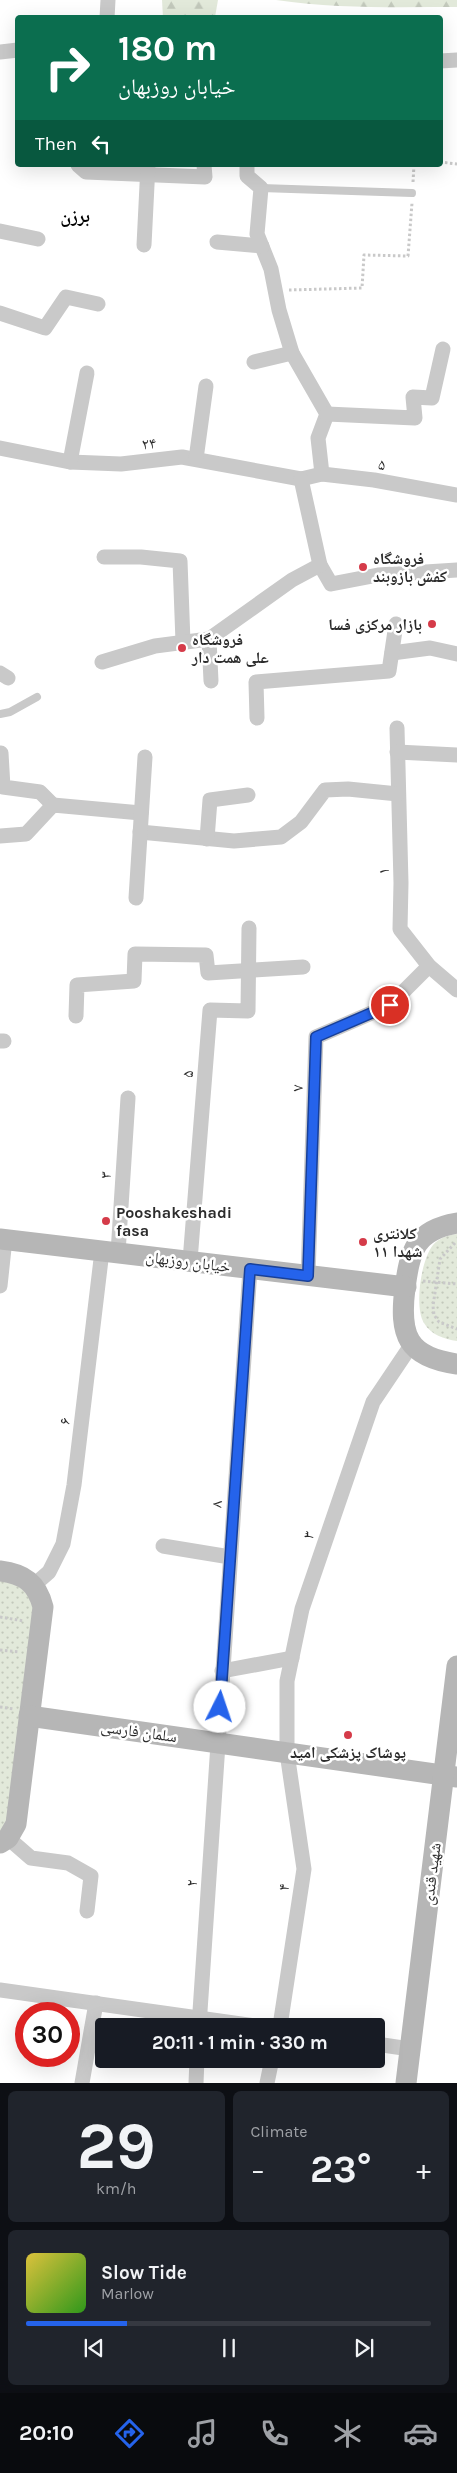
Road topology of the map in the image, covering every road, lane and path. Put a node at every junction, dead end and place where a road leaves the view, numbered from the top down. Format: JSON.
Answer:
{"nodes":[{"id":1,"x":108,"y":0,"type":"edge"},
{"id":2,"x":107,"y":15,"type":"edge"},
{"id":3,"x":15,"y":50,"type":"edge"},
{"id":4,"x":0,"y":52,"type":"edge"},
{"id":5,"x":457,"y":60,"type":"edge"},
{"id":6,"x":443,"y":61,"type":"edge"},
{"id":7,"x":443,"y":162,"type":"edge"},
{"id":8,"x":457,"y":164,"type":"edge"},
{"id":9,"x":80,"y":167,"type":"edge"},
{"id":10,"x":204,"y":167,"type":"edge"},
{"id":11,"x":247,"y":167,"type":"edge"},
{"id":12,"x":414,"y":167,"type":"edge"},
{"id":13,"x":148,"y":170,"type":"edge"},
{"id":14,"x":261,"y":188,"type":"junction"},
{"id":15,"x":412,"y":193,"type":"junction"},
{"id":16,"x":0,"y":231,"type":"edge"},
{"id":17,"x":38,"y":239,"type":"dead end"},
{"id":18,"x":217,"y":242,"type":"dead end"},
{"id":19,"x":144,"y":245,"type":"dead end"},
{"id":20,"x":262,"y":246,"type":"junction"},
{"id":21,"x":275,"y":290,"type":"junction"},
{"id":22,"x":98,"y":304,"type":"dead end"},
{"id":23,"x":0,"y":313,"type":"edge"},
{"id":24,"x":442,"y":349,"type":"dead end"},
{"id":25,"x":292,"y":353,"type":"junction"},
{"id":26,"x":254,"y":362,"type":"dead end"},
{"id":27,"x":87,"y":373,"type":"dead end"},
{"id":28,"x":206,"y":386,"type":"dead end"},
{"id":29,"x":327,"y":414,"type":"junction"},
{"id":30,"x":0,"y":448,"type":"edge"},
{"id":31,"x":196,"y":459,"type":"junction"},
{"id":32,"x":70,"y":462,"type":"junction"},
{"id":33,"x":322,"y":474,"type":"junction"},
{"id":34,"x":301,"y":480,"type":"junction"},
{"id":35,"x":457,"y":495,"type":"edge"},
{"id":36,"x":104,"y":558,"type":"dead end"},
{"id":37,"x":320,"y":565,"type":"junction"},
{"id":38,"x":457,"y":570,"type":"edge"},
{"id":39,"x":396,"y":624,"type":"dead end"},
{"id":40,"x":208,"y":639,"type":"junction"},
{"id":41,"x":183,"y":642,"type":"junction"},
{"id":42,"x":392,"y":653,"type":"junction"},
{"id":43,"x":457,"y":654,"type":"edge"},
{"id":44,"x":102,"y":662,"type":"dead end"},
{"id":45,"x":211,"y":681,"type":"dead end"},
{"id":46,"x":37,"y":697,"type":"dead end"},
{"id":47,"x":0,"y":714,"type":"edge"},
{"id":48,"x":257,"y":718,"type":"dead end"},
{"id":49,"x":397,"y":728,"type":"dead end"},
{"id":50,"x":397,"y":752,"type":"junction"},
{"id":51,"x":1,"y":753,"type":"edge"},
{"id":52,"x":457,"y":755,"type":"edge"},
{"id":53,"x":145,"y":756,"type":"dead end"},
{"id":54,"x":398,"y":794,"type":"junction"},
{"id":55,"x":248,"y":795,"type":"dead end"},
{"id":56,"x":53,"y":805,"type":"junction"},
{"id":57,"x":141,"y":813,"type":"junction"},
{"id":58,"x":140,"y":832,"type":"junction"},
{"id":59,"x":0,"y":836,"type":"edge"},
{"id":60,"x":207,"y":839,"type":"junction"},
{"id":61,"x":136,"y":898,"type":"dead end"},
{"id":62,"x":249,"y":928,"type":"dead end"},
{"id":63,"x":429,"y":966,"type":"junction"},
{"id":64,"x":303,"y":967,"type":"dead end"},
{"id":65,"x":249,"y":972,"type":"junction"},
{"id":66,"x":457,"y":990,"type":"edge"},
{"id":67,"x":76,"y":1016,"type":"dead end"},
{"id":68,"x":128,"y":1098,"type":"dead end"},
{"id":69,"x":457,"y":1223,"type":"edge"},
{"id":70,"x":3,"y":1239,"type":"edge"},
{"id":71,"x":457,"y":1243,"type":"edge"},
{"id":72,"x":110,"y":1252,"type":"junction"},
{"id":73,"x":190,"y":1262,"type":"junction"},
{"id":74,"x":250,"y":1269,"type":"junction"},
{"id":75,"x":308,"y":1276,"type":"junction"},
{"id":76,"x":436,"y":1282,"type":"junction"},
{"id":77,"x":414,"y":1284,"type":"junction"},
{"id":78,"x":457,"y":1284,"type":"edge"},
{"id":79,"x":0,"y":1286,"type":"edge"},
{"id":80,"x":457,"y":1330,"type":"edge"},
{"id":81,"x":412,"y":1344,"type":"junction"},
{"id":82,"x":457,"y":1364,"type":"edge"},
{"id":83,"x":163,"y":1546,"type":"dead end"},
{"id":84,"x":230,"y":1557,"type":"junction"},
{"id":85,"x":0,"y":1571,"type":"edge"},
{"id":86,"x":34,"y":1586,"type":"junction"},
{"id":87,"x":0,"y":1617,"type":"edge"},
{"id":88,"x":28,"y":1622,"type":"dead end"},
{"id":89,"x":292,"y":1658,"type":"junction"},
{"id":90,"x":457,"y":1666,"type":"edge"},
{"id":91,"x":222,"y":1671,"type":"junction"},
{"id":92,"x":29,"y":1716,"type":"junction"},
{"id":93,"x":217,"y":1742,"type":"junction"},
{"id":94,"x":288,"y":1753,"type":"junction"},
{"id":95,"x":450,"y":1776,"type":"edge"},
{"id":96,"x":4,"y":1841,"type":"edge"},
{"id":97,"x":87,"y":1912,"type":"dead end"},
{"id":98,"x":0,"y":1990,"type":"edge"},
{"id":99,"x":96,"y":2003,"type":"junction"},
{"id":100,"x":177,"y":2018,"type":"edge"},
{"id":101,"x":199,"y":2018,"type":"edge"},
{"id":102,"x":281,"y":2018,"type":"edge"},
{"id":103,"x":385,"y":2045,"type":"edge"},
{"id":104,"x":410,"y":2049,"type":"junction"},
{"id":105,"x":197,"y":2068,"type":"edge"},
{"id":106,"x":270,"y":2068,"type":"edge"},
{"id":107,"x":82,"y":2083,"type":"edge"},
{"id":108,"x":196,"y":2083,"type":"edge"},
{"id":109,"x":267,"y":2083,"type":"edge"},
{"id":110,"x":406,"y":2083,"type":"edge"}],
"edges":[{"from":1,"to":2,"type":"street"},
{"from":3,"to":4,"type":"street"},
{"from":5,"to":6,"type":"street"},
{"from":7,"to":8,"type":"path"},
{"from":9,"to":13,"type":"street"},
{"from":10,"to":13,"type":"street"},
{"from":11,"to":14,"type":"street"},
{"from":12,"to":15,"type":"path"},
{"from":13,"to":19,"type":"street"},
{"from":14,"to":15,"type":"lane"},
{"from":14,"to":20,"type":"street"},
{"from":15,"to":21,"type":"path"},
{"from":16,"to":17,"type":"street"},
{"from":18,"to":20,"type":"street"},
{"from":20,"to":21,"type":"street"},
{"from":21,"to":25,"type":"street"},
{"from":22,"to":23,"type":"street"},
{"from":24,"to":29,"type":"street"},
{"from":25,"to":26,"type":"street"},
{"from":25,"to":29,"type":"street"},
{"from":27,"to":32,"type":"street"},
{"from":28,"to":31,"type":"street"},
{"from":29,"to":33,"type":"street"},
{"from":30,"to":32,"type":"street","name":"۲۴"},
{"from":31,"to":32,"type":"street","name":"۲۴"},
{"from":31,"to":34,"type":"street","name":"۲۴"},
{"from":33,"to":34,"type":"street","name":"۵"},
{"from":33,"to":35,"type":"street","name":"۵"},
{"from":34,"to":37,"type":"street"},
{"from":36,"to":41,"type":"street"},
{"from":37,"to":38,"type":"street"},
{"from":37,"to":40,"type":"street"},
{"from":39,"to":42,"type":"street"},
{"from":40,"to":41,"type":"street"},
{"from":40,"to":45,"type":"street"},
{"from":41,"to":44,"type":"street"},
{"from":42,"to":43,"type":"street"},
{"from":42,"to":48,"type":"street"},
{"from":46,"to":47,"type":"lane"},
{"from":49,"to":50,"type":"street","name":"۱"},
{"from":50,"to":52,"type":"street"},
{"from":50,"to":54,"type":"street","name":"۱"},
{"from":51,"to":56,"type":"street"},
{"from":53,"to":57,"type":"street"},
{"from":54,"to":60,"type":"street"},
{"from":54,"to":63,"type":"street","name":"۱"},
{"from":55,"to":60,"type":"street"},
{"from":56,"to":57,"type":"street"},
{"from":56,"to":59,"type":"street"},
{"from":57,"to":58,"type":"street"},
{"from":58,"to":60,"type":"street"},
{"from":58,"to":61,"type":"street"},
{"from":62,"to":65,"type":"street","name":"۵"},
{"from":63,"to":66,"type":"street","name":"۱"},
{"from":63,"to":75,"type":"street","name":"۷"},
{"from":64,"to":65,"type":"street"},
{"from":65,"to":67,"type":"street"},
{"from":65,"to":73,"type":"street","name":"۵"},
{"from":68,"to":72,"type":"street","name":"۳"},
{"from":69,"to":77,"type":"street"},
{"from":70,"to":72,"type":"street","name":"خیابان روزبهان"},
{"from":70,"to":79,"type":"street"},
{"from":71,"to":76,"type":"path"},
{"from":72,"to":73,"type":"street","name":"خیابان روزبهان"},
{"from":72,"to":86,"type":"street","name":"۶"},
{"from":73,"to":74,"type":"street","name":"خیابان روزبهان"},
{"from":74,"to":75,"type":"street","name":"خیابان روزبهان"},
{"from":74,"to":84,"type":"street","name":"۸"},
{"from":75,"to":77,"type":"street","name":"خیابان روزبهان"},
{"from":76,"to":77,"type":"path"},
{"from":76,"to":78,"type":"path"},
{"from":76,"to":80,"type":"path"},
{"from":77,"to":81,"type":"street"},
{"from":81,"to":82,"type":"street"},
{"from":81,"to":89,"type":"street","name":"۳"},
{"from":83,"to":84,"type":"street"},
{"from":84,"to":91,"type":"street","name":"۸"},
{"from":85,"to":86,"type":"street"},
{"from":86,"to":92,"type":"street"},
{"from":87,"to":88,"type":"path"},
{"from":89,"to":91,"type":"street"},
{"from":89,"to":94,"type":"street","name":"۳"},
{"from":90,"to":95,"type":"street","name":"شهید قندی"},
{"from":91,"to":93,"type":"street","name":"۸"},
{"from":92,"to":93,"type":"street","name":"سلمان فارسی"},
{"from":92,"to":96,"type":"street"},
{"from":93,"to":94,"type":"street","name":"سلمان فارسی"},
{"from":93,"to":101,"type":"street","name":"۲"},
{"from":94,"to":95,"type":"street","name":"سلمان فارسی"},
{"from":94,"to":102,"type":"street","name":"۴"},
{"from":95,"to":104,"type":"street","name":"شهید قندی"},
{"from":96,"to":97,"type":"street"},
{"from":98,"to":99,"type":"street"},
{"from":99,"to":100,"type":"street"},
{"from":99,"to":107,"type":"street"},
{"from":103,"to":104,"type":"street"},
{"from":104,"to":110,"type":"street","name":"شهید قندی"},
{"from":105,"to":108,"type":"street"},
{"from":106,"to":109,"type":"street"}]}
